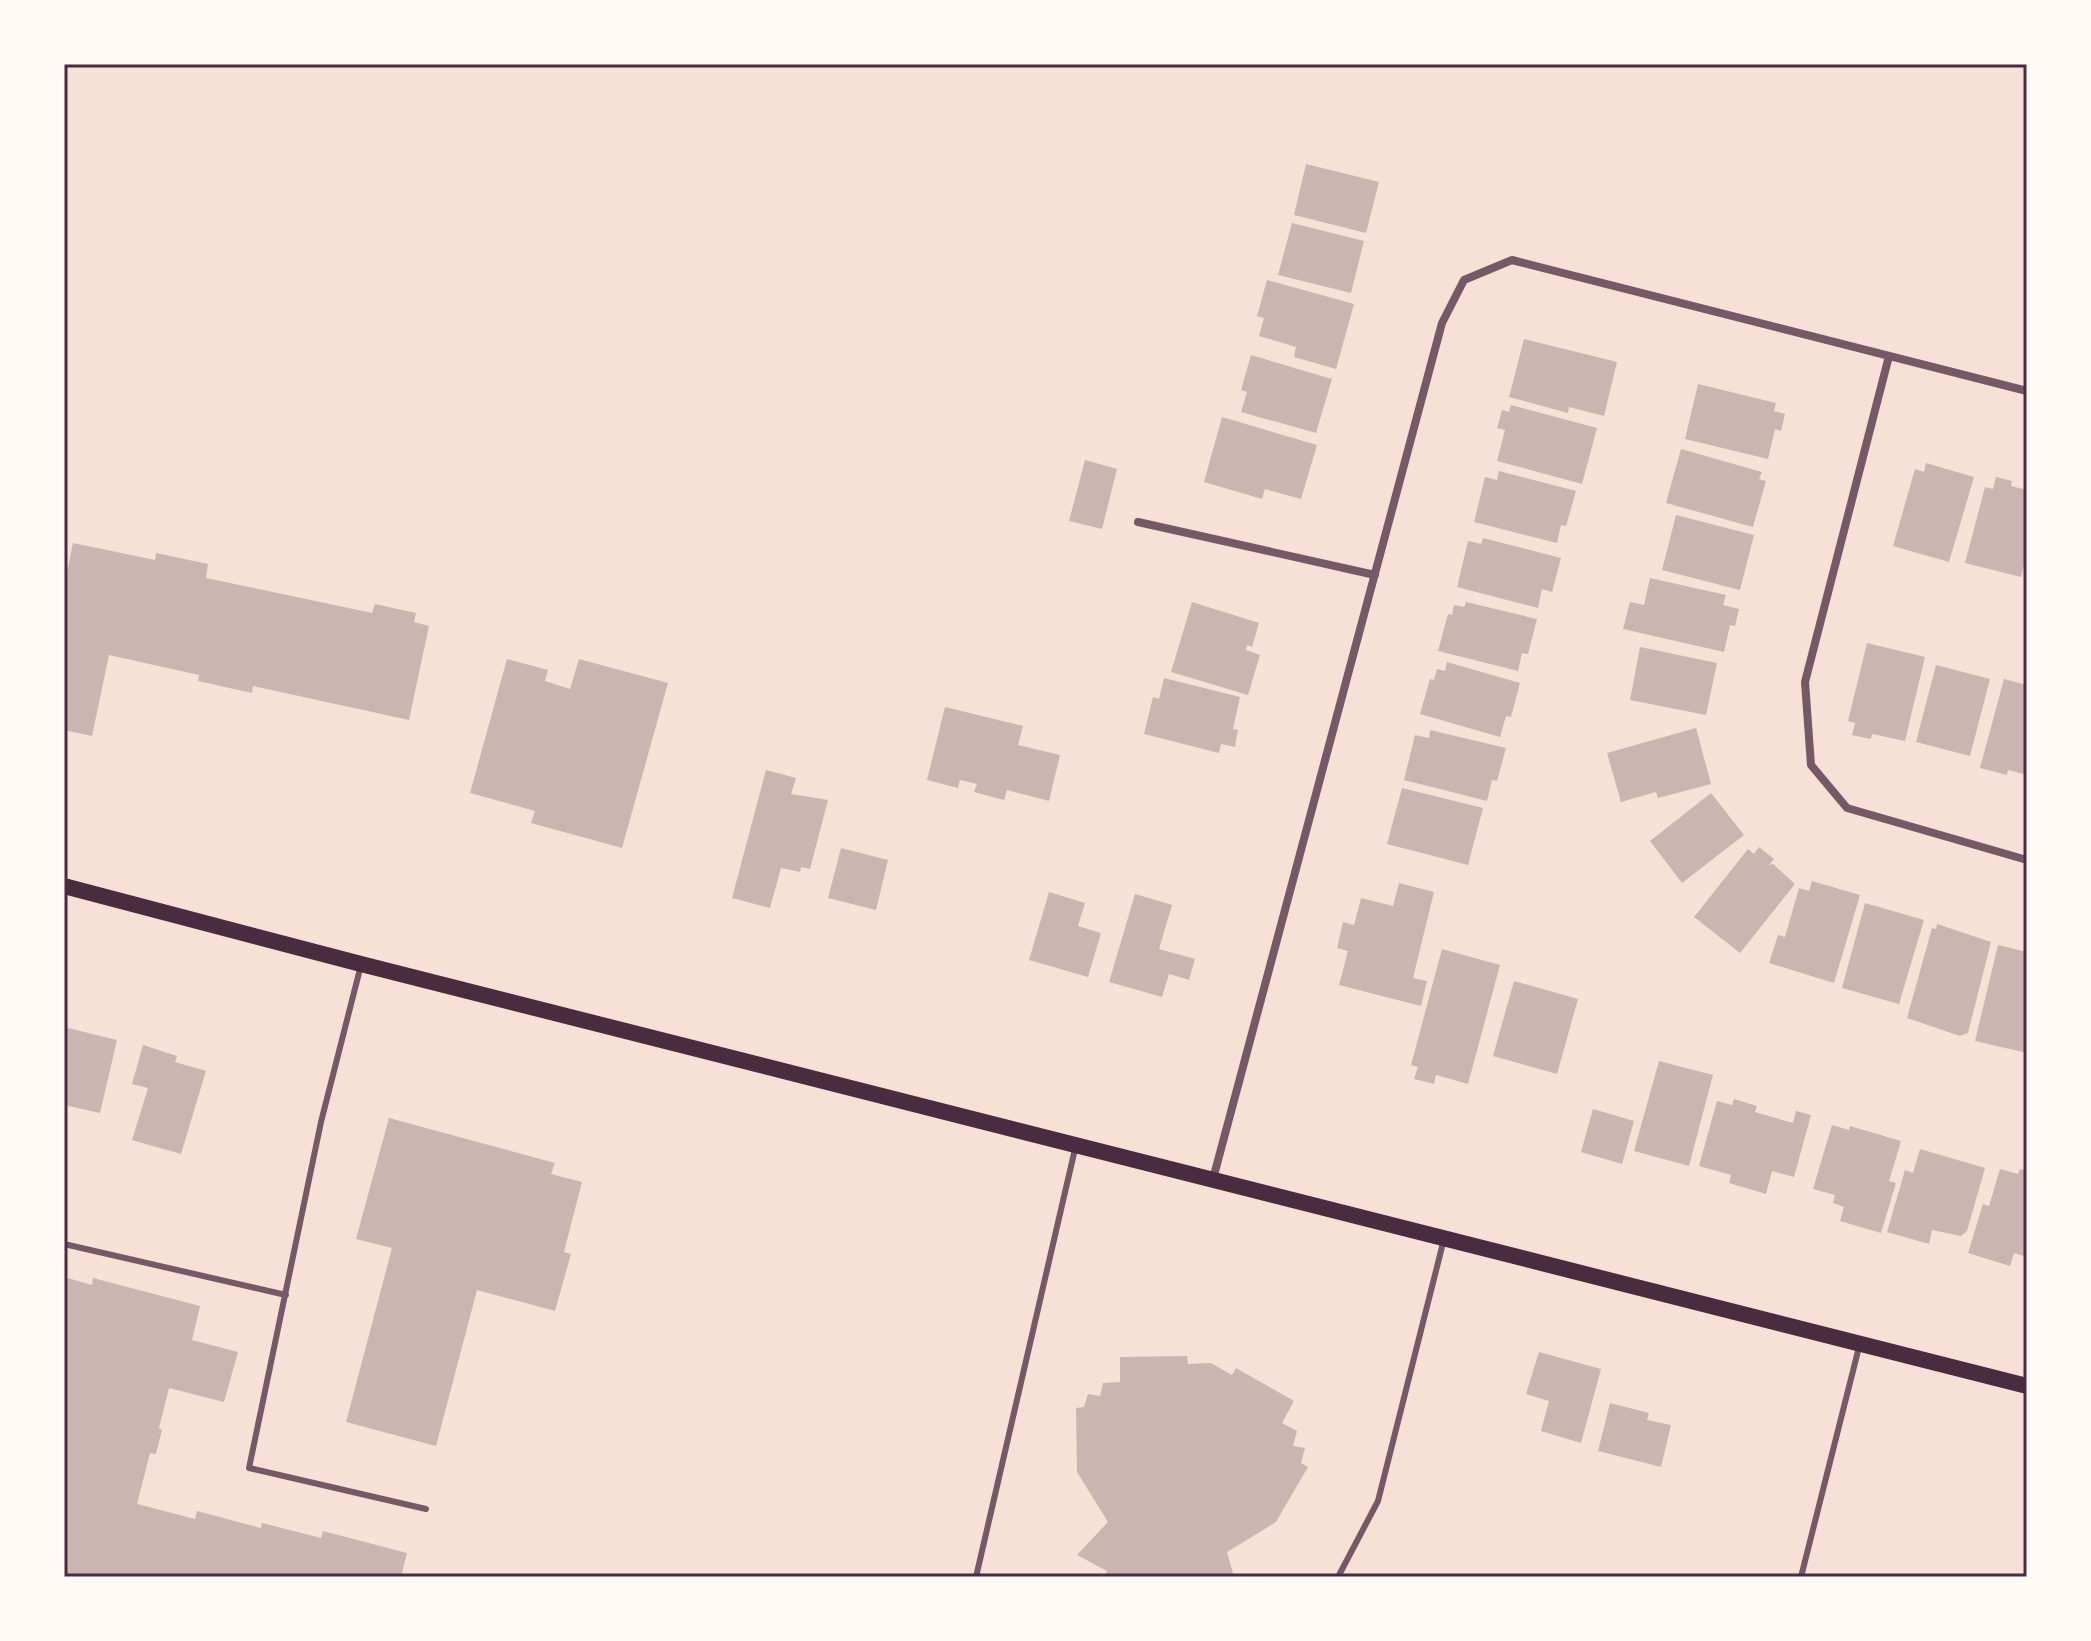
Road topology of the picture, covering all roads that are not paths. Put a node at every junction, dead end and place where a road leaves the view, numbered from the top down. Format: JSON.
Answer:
{"nodes":[{"id":1,"x":1889,"y":356,"type":"junction"},
{"id":2,"x":2027,"y":391,"type":"edge"},
{"id":3,"x":1138,"y":522,"type":"dead end"},
{"id":4,"x":1375,"y":575,"type":"junction"},
{"id":5,"x":2027,"y":860,"type":"edge"},
{"id":6,"x":64,"y":886,"type":"edge"},
{"id":7,"x":361,"y":964,"type":"junction"},
{"id":8,"x":1076,"y":1145,"type":"junction"},
{"id":9,"x":1213,"y":1180,"type":"junction"},
{"id":10,"x":1444,"y":1238,"type":"junction"},
{"id":11,"x":64,"y":1244,"type":"edge"},
{"id":12,"x":286,"y":1295,"type":"junction"},
{"id":13,"x":1860,"y":1343,"type":"junction"},
{"id":14,"x":2027,"y":1386,"type":"edge"},
{"id":15,"x":426,"y":1509,"type":"dead end"},
{"id":16,"x":976,"y":1577,"type":"edge"},
{"id":17,"x":1338,"y":1577,"type":"edge"},
{"id":18,"x":1801,"y":1577,"type":"edge"}],
"edges":[{"from":1,"to":2,"type":"street"},
{"from":1,"to":4,"type":"street"},
{"from":1,"to":5,"type":"street"},
{"from":3,"to":4,"type":"street"},
{"from":4,"to":9,"type":"street"},
{"from":6,"to":7,"type":"main road"},
{"from":7,"to":8,"type":"main road"},
{"from":7,"to":12,"type":"lane"},
{"from":8,"to":9,"type":"main road"},
{"from":8,"to":16,"type":"lane"},
{"from":9,"to":10,"type":"main road"},
{"from":10,"to":13,"type":"main road"},
{"from":10,"to":17,"type":"lane"},
{"from":11,"to":12,"type":"lane"},
{"from":12,"to":15,"type":"lane"},
{"from":13,"to":14,"type":"main road"},
{"from":13,"to":18,"type":"lane"}]}
